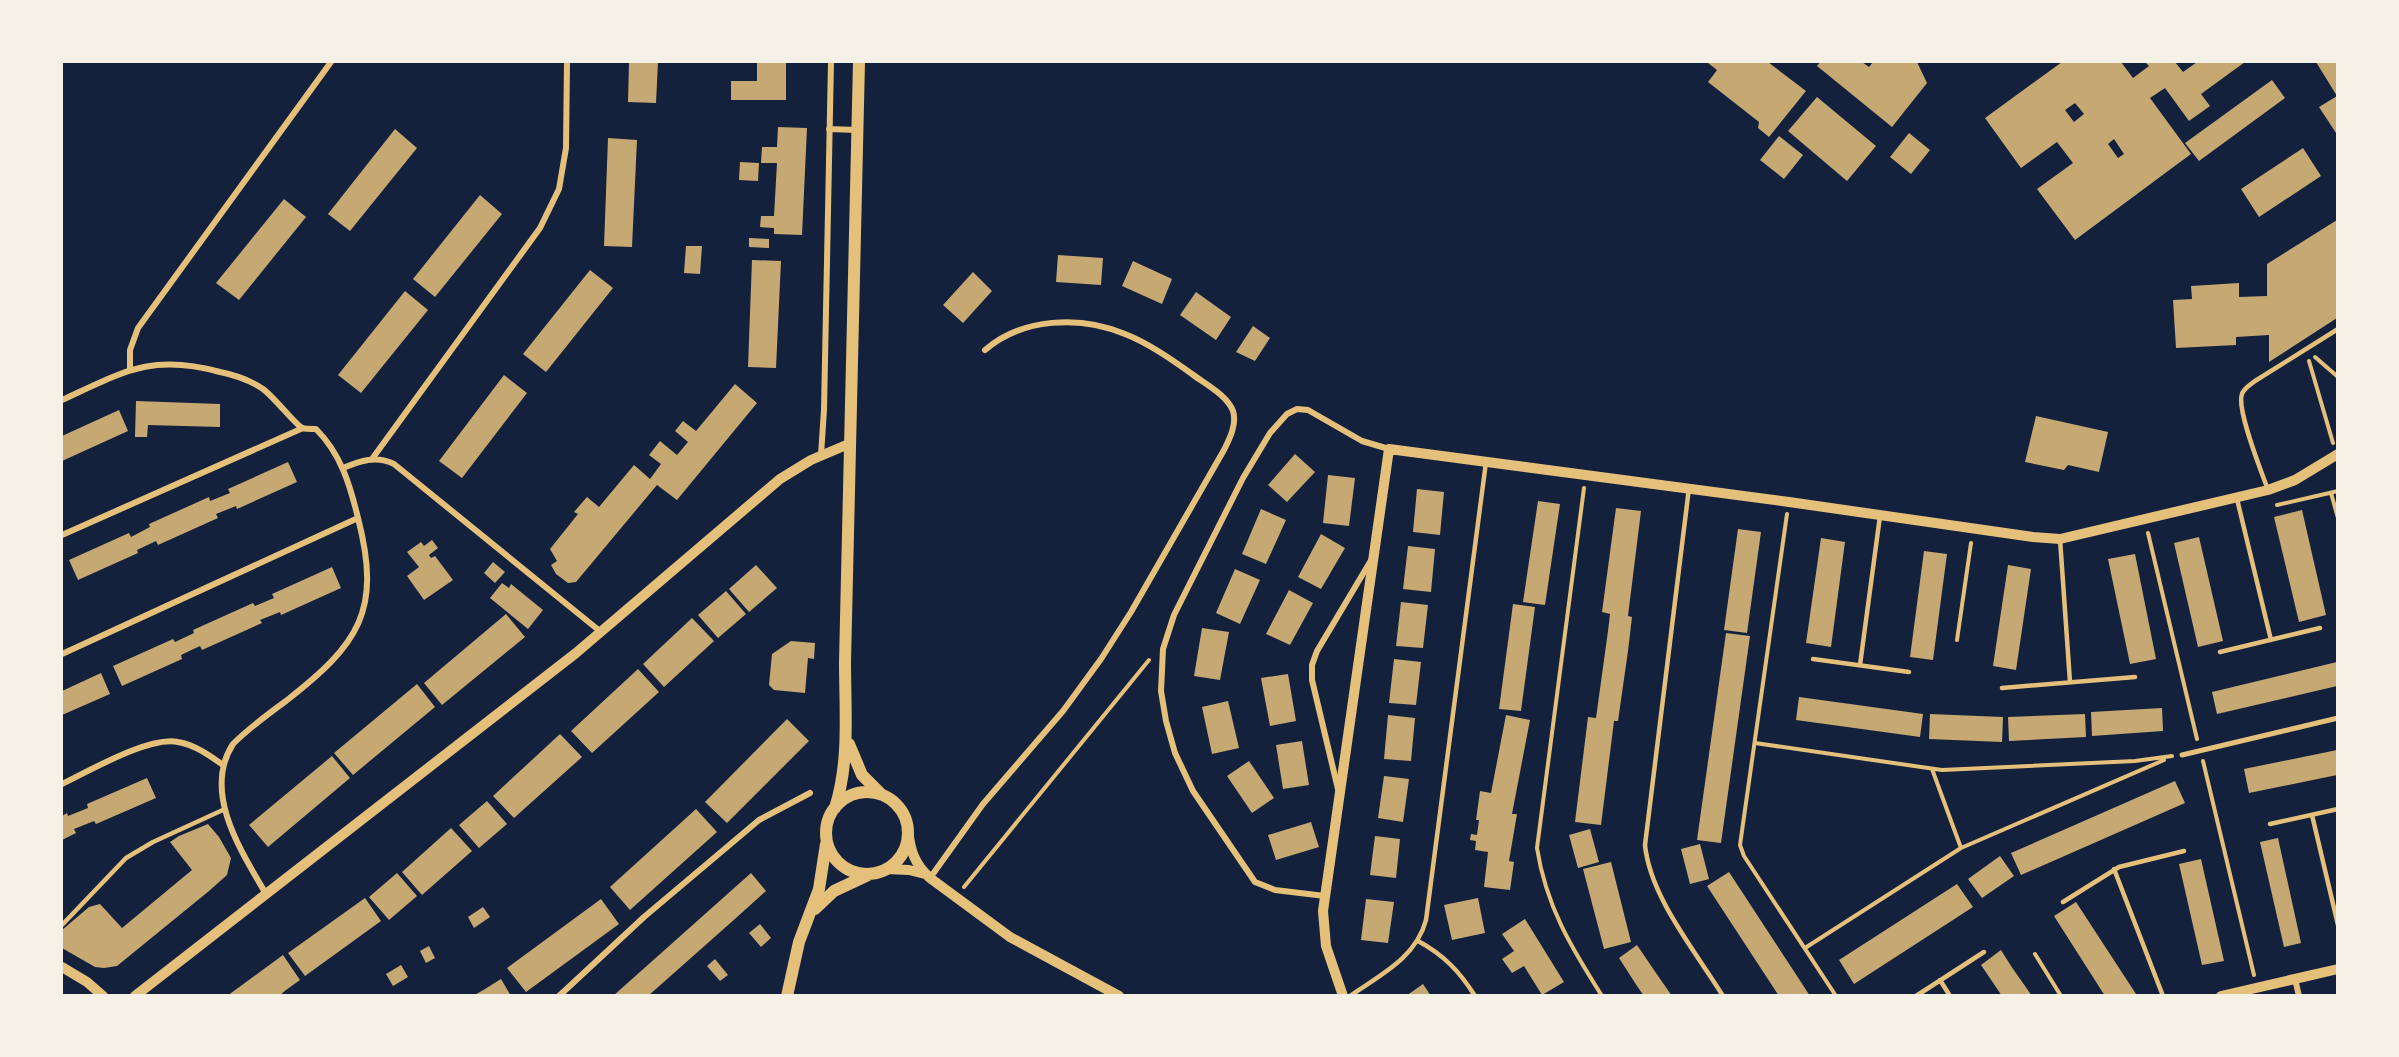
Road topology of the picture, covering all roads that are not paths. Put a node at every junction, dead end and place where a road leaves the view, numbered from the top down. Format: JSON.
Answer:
{"nodes":[{"id":1,"x":331,"y":62,"type":"edge"},
{"id":2,"x":567,"y":62,"type":"edge"},
{"id":3,"x":831,"y":62,"type":"edge"},
{"id":4,"x":859,"y":62,"type":"edge"},
{"id":5,"x":829,"y":129,"type":"junction"},
{"id":6,"x":857,"y":130,"type":"junction"},
{"id":7,"x":2337,"y":329,"type":"edge"},
{"id":8,"x":985,"y":350,"type":"dead end"},
{"id":9,"x":130,"y":370,"type":"junction"},
{"id":10,"x":62,"y":400,"type":"edge"},
{"id":11,"x":303,"y":428,"type":"junction"},
{"id":12,"x":851,"y":442,"type":"junction"},
{"id":13,"x":1389,"y":449,"type":"junction"},
{"id":14,"x":821,"y":455,"type":"junction"},
{"id":15,"x":2337,"y":455,"type":"edge"},
{"id":16,"x":372,"y":459,"type":"junction"},
{"id":17,"x":1486,"y":462,"type":"junction"},
{"id":18,"x":343,"y":468,"type":"junction"},
{"id":19,"x":1689,"y":489,"type":"junction"},
{"id":20,"x":2268,"y":490,"type":"junction"},
{"id":21,"x":2236,"y":498,"type":"junction"},
{"id":22,"x":1880,"y":514,"type":"junction"},
{"id":23,"x":358,"y":518,"type":"junction"},
{"id":24,"x":62,"y":535,"type":"edge"},
{"id":25,"x":2060,"y":539,"type":"junction"},
{"id":26,"x":1372,"y":558,"type":"junction"},
{"id":27,"x":2320,"y":628,"type":"dead end"},
{"id":28,"x":602,"y":632,"type":"junction"},
{"id":29,"x":2271,"y":640,"type":"junction"},
{"id":30,"x":2220,"y":652,"type":"dead end"},
{"id":31,"x":62,"y":654,"type":"edge"},
{"id":32,"x":1813,"y":659,"type":"dead end"},
{"id":33,"x":1860,"y":665,"type":"junction"},
{"id":34,"x":1909,"y":672,"type":"dead end"},
{"id":35,"x":2135,"y":677,"type":"dead end"},
{"id":36,"x":2070,"y":682,"type":"junction"},
{"id":37,"x":2002,"y":688,"type":"dead end"},
{"id":38,"x":2337,"y":718,"type":"edge"},
{"id":39,"x":846,"y":728,"type":"junction"},
{"id":40,"x":2182,"y":755,"type":"road end"},
{"id":41,"x":223,"y":765,"type":"junction"},
{"id":42,"x":62,"y":784,"type":"edge"},
{"id":43,"x":810,"y":793,"type":"dead end"},
{"id":44,"x":1339,"y":795,"type":"junction"},
{"id":45,"x":886,"y":797,"type":"junction"},
{"id":46,"x":834,"y":808,"type":"junction"},
{"id":47,"x":225,"y":809,"type":"junction"},
{"id":48,"x":2337,"y":809,"type":"edge"},
{"id":49,"x":2312,"y":815,"type":"junction"},
{"id":50,"x":2270,"y":824,"type":"dead end"},
{"id":51,"x":908,"y":829,"type":"junction"},
{"id":52,"x":826,"y":840,"type":"junction"},
{"id":53,"x":2184,"y":850,"type":"dead end"},
{"id":54,"x":886,"y":869,"type":"junction"},
{"id":55,"x":2114,"y":869,"type":"junction"},
{"id":56,"x":869,"y":874,"type":"junction"},
{"id":57,"x":930,"y":878,"type":"junction"},
{"id":58,"x":266,"y":894,"type":"junction"},
{"id":59,"x":1325,"y":896,"type":"junction"},
{"id":60,"x":2063,"y":902,"type":"dead end"},
{"id":61,"x":807,"y":920,"type":"junction"},
{"id":62,"x":62,"y":925,"type":"edge"},
{"id":63,"x":2337,"y":925,"type":"edge"},
{"id":64,"x":1418,"y":941,"type":"junction"},
{"id":65,"x":1983,"y":952,"type":"dead end"},
{"id":66,"x":62,"y":967,"type":"edge"},
{"id":67,"x":2337,"y":969,"type":"edge"},
{"id":68,"x":2295,"y":979,"type":"junction"},
{"id":69,"x":1940,"y":980,"type":"junction"},
{"id":70,"x":104,"y":996,"type":"edge"},
{"id":71,"x":135,"y":996,"type":"edge"},
{"id":72,"x":559,"y":996,"type":"edge"},
{"id":73,"x":787,"y":996,"type":"edge"},
{"id":74,"x":1119,"y":996,"type":"edge"},
{"id":75,"x":1343,"y":996,"type":"edge"},
{"id":76,"x":1350,"y":996,"type":"edge"},
{"id":77,"x":1475,"y":996,"type":"edge"},
{"id":78,"x":1724,"y":996,"type":"edge"},
{"id":79,"x":1916,"y":996,"type":"edge"},
{"id":80,"x":1950,"y":996,"type":"edge"},
{"id":81,"x":2163,"y":996,"type":"edge"},
{"id":82,"x":2221,"y":996,"type":"edge"},
{"id":83,"x":2299,"y":996,"type":"edge"}],
"edges":[{"from":1,"to":9,"type":"street"},
{"from":2,"to":16,"type":"street"},
{"from":3,"to":5,"type":"street"},
{"from":4,"to":6,"type":"main road"},
{"from":5,"to":6,"type":"street"},
{"from":5,"to":14,"type":"street"},
{"from":6,"to":12,"type":"main road"},
{"from":7,"to":20,"type":"lane"},
{"from":8,"to":57,"type":"street"},
{"from":9,"to":10,"type":"street"},
{"from":9,"to":11,"type":"street"},
{"from":11,"to":18,"type":"street"},
{"from":11,"to":24,"type":"street"},
{"from":12,"to":14,"type":"street"},
{"from":12,"to":39,"type":"main road"},
{"from":13,"to":17,"type":"street"},
{"from":13,"to":26,"type":"street"},
{"from":13,"to":59,"type":"street"},
{"from":14,"to":28,"type":"street"},
{"from":15,"to":20,"type":"street"},
{"from":16,"to":18,"type":"street"},
{"from":16,"to":28,"type":"street"},
{"from":17,"to":19,"type":"street"},
{"from":17,"to":64,"type":"lane"},
{"from":18,"to":23,"type":"street"},
{"from":19,"to":22,"type":"street"},
{"from":19,"to":78,"type":"lane"},
{"from":20,"to":21,"type":"street"},
{"from":21,"to":25,"type":"street"},
{"from":21,"to":29,"type":"lane"},
{"from":22,"to":25,"type":"street"},
{"from":22,"to":33,"type":"lane"},
{"from":23,"to":31,"type":"street"},
{"from":23,"to":41,"type":"street"},
{"from":25,"to":36,"type":"lane"},
{"from":26,"to":44,"type":"street"},
{"from":26,"to":44,"type":"street"},
{"from":27,"to":29,"type":"lane"},
{"from":28,"to":58,"type":"street"},
{"from":29,"to":30,"type":"lane"},
{"from":32,"to":33,"type":"lane"},
{"from":33,"to":34,"type":"lane"},
{"from":35,"to":36,"type":"lane"},
{"from":36,"to":37,"type":"lane"},
{"from":38,"to":40,"type":"street"},
{"from":39,"to":45,"type":"main road"},
{"from":39,"to":46,"type":"main road"},
{"from":41,"to":42,"type":"street"},
{"from":41,"to":47,"type":"street"},
{"from":43,"to":72,"type":"street"},
{"from":44,"to":59,"type":"street"},
{"from":45,"to":46,"type":"main road"},
{"from":45,"to":51,"type":"main road"},
{"from":46,"to":52,"type":"main road"},
{"from":47,"to":58,"type":"street"},
{"from":47,"to":62,"type":"lane"},
{"from":48,"to":49,"type":"lane"},
{"from":49,"to":50,"type":"lane"},
{"from":49,"to":63,"type":"lane"},
{"from":51,"to":54,"type":"main road"},
{"from":51,"to":57,"type":"street"},
{"from":52,"to":56,"type":"main road"},
{"from":52,"to":61,"type":"main road"},
{"from":53,"to":55,"type":"lane"},
{"from":54,"to":56,"type":"main road"},
{"from":54,"to":57,"type":"street"},
{"from":55,"to":60,"type":"lane"},
{"from":55,"to":81,"type":"lane"},
{"from":56,"to":61,"type":"main road"},
{"from":57,"to":74,"type":"street"},
{"from":58,"to":71,"type":"street"},
{"from":59,"to":75,"type":"street"},
{"from":61,"to":73,"type":"main road"},
{"from":64,"to":76,"type":"lane"},
{"from":64,"to":77,"type":"lane"},
{"from":65,"to":69,"type":"lane"},
{"from":66,"to":70,"type":"street"},
{"from":67,"to":68,"type":"street"},
{"from":68,"to":82,"type":"street"},
{"from":68,"to":83,"type":"street"},
{"from":69,"to":79,"type":"lane"},
{"from":69,"to":80,"type":"lane"}]}
